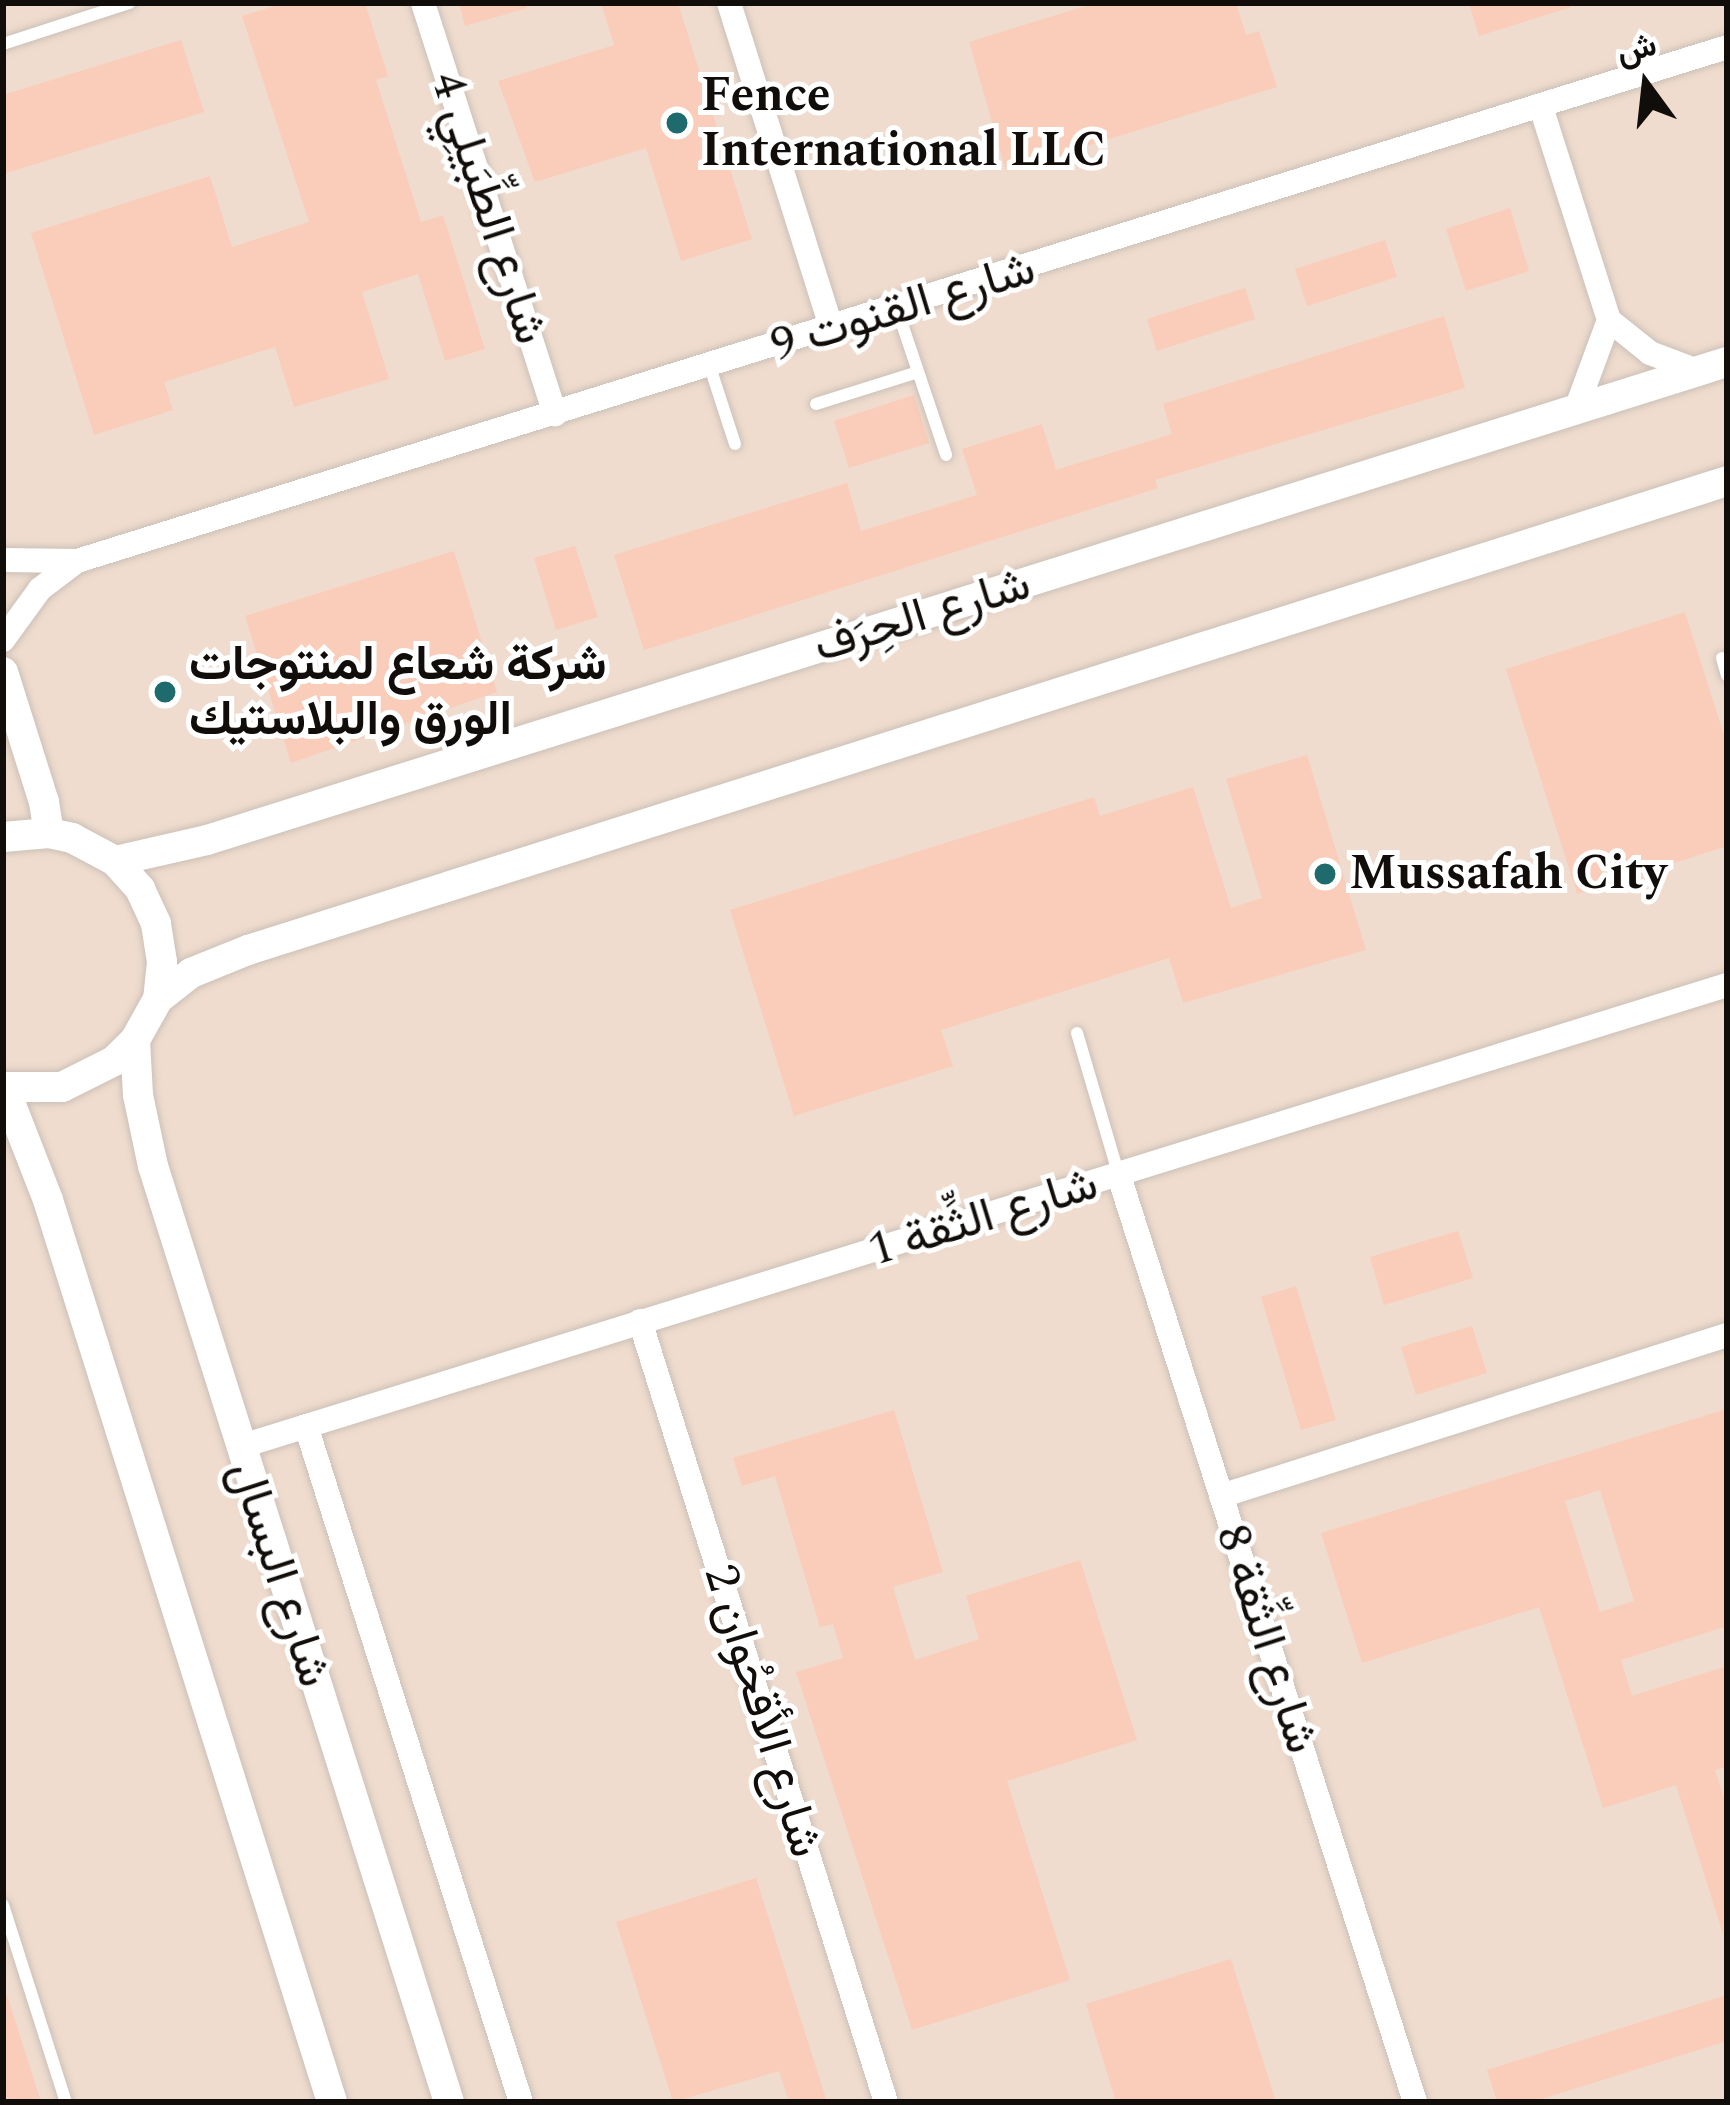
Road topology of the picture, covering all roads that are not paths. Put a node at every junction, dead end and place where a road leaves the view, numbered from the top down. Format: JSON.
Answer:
{"nodes":[{"id":1,"x":129,"y":3,"type":"edge"},
{"id":2,"x":423,"y":3,"type":"edge"},
{"id":3,"x":729,"y":3,"type":"edge"},
{"id":4,"x":3,"y":44,"type":"edge"},
{"id":5,"x":1727,"y":47,"type":"edge"},
{"id":6,"x":1540,"y":107,"type":"junction"},
{"id":7,"x":897,"y":309,"type":"junction"},
{"id":8,"x":1609,"y":320,"type":"junction"},
{"id":9,"x":832,"y":329,"type":"junction"},
{"id":10,"x":1713,"y":366,"type":"edge"},
{"id":11,"x":710,"y":367,"type":"junction"},
{"id":12,"x":918,"y":373,"type":"junction"},
{"id":13,"x":816,"y":404,"type":"dead end"},
{"id":14,"x":1576,"y":410,"type":"junction"},
{"id":15,"x":555,"y":414,"type":"junction"},
{"id":16,"x":735,"y":444,"type":"dead end"},
{"id":17,"x":946,"y":455,"type":"dead end"},
{"id":18,"x":1727,"y":481,"type":"edge"},
{"id":19,"x":3,"y":560,"type":"edge"},
{"id":20,"x":77,"y":561,"type":"junction"},
{"id":21,"x":3,"y":640,"type":"edge"},
{"id":22,"x":1722,"y":658,"type":"dead end"},
{"id":23,"x":3,"y":672,"type":"edge"},
{"id":24,"x":1727,"y":675,"type":"edge"},
{"id":25,"x":49,"y":833,"type":"junction"},
{"id":26,"x":3,"y":836,"type":"edge"},
{"id":27,"x":115,"y":861,"type":"junction"},
{"id":28,"x":1727,"y":985,"type":"edge"},
{"id":29,"x":158,"y":999,"type":"junction"},
{"id":30,"x":1077,"y":1033,"type":"dead end"},
{"id":31,"x":135,"y":1040,"type":"junction"},
{"id":32,"x":4,"y":1087,"type":"edge"},
{"id":33,"x":1119,"y":1175,"type":"junction"},
{"id":34,"x":640,"y":1321,"type":"junction"},
{"id":35,"x":1727,"y":1335,"type":"edge"},
{"id":36,"x":306,"y":1426,"type":"junction"},
{"id":37,"x":239,"y":1447,"type":"junction"},
{"id":38,"x":1221,"y":1496,"type":"junction"},
{"id":39,"x":3,"y":1905,"type":"edge"},
{"id":40,"x":66,"y":2102,"type":"edge"},
{"id":41,"x":332,"y":2102,"type":"edge"},
{"id":42,"x":448,"y":2102,"type":"edge"},
{"id":43,"x":520,"y":2102,"type":"edge"},
{"id":44,"x":886,"y":2102,"type":"edge"},
{"id":45,"x":1415,"y":2102,"type":"edge"}],
"edges":[{"from":1,"to":4,"type":"lane"},
{"from":2,"to":15,"type":"street","name":"شارع الطِّبَيلِي 4"},
{"from":3,"to":9,"type":"street"},
{"from":5,"to":6,"type":"street","name":"شارع القنوت 9"},
{"from":6,"to":7,"type":"street","name":"شارع القنوت 9"},
{"from":6,"to":8,"type":"street"},
{"from":7,"to":9,"type":"street","name":"شارع القنوت 9"},
{"from":7,"to":12,"type":"lane"},
{"from":8,"to":10,"type":"street"},
{"from":8,"to":14,"type":"street"},
{"from":9,"to":11,"type":"street","name":"شارع القنوت 9"},
{"from":10,"to":14,"type":"street","name":"شارع الحِرَف"},
{"from":11,"to":15,"type":"street","name":"شارع القنوت 9"},
{"from":11,"to":16,"type":"lane"},
{"from":12,"to":13,"type":"lane"},
{"from":12,"to":17,"type":"lane"},
{"from":14,"to":27,"type":"street","name":"شارع الحِرَف"},
{"from":15,"to":20,"type":"street","name":"شارع القنوت 9"},
{"from":18,"to":29,"type":"street"},
{"from":19,"to":20,"type":"street","name":"شارع القنوت 9"},
{"from":20,"to":21,"type":"street","name":"شارع القنوت 9"},
{"from":22,"to":24,"type":"lane"},
{"from":23,"to":25,"type":"street"},
{"from":25,"to":26,"type":"street"},
{"from":25,"to":27,"type":"street"},
{"from":27,"to":29,"type":"street"},
{"from":28,"to":33,"type":"street","name":"شارع الثِّقة 1"},
{"from":29,"to":31,"type":"street"},
{"from":30,"to":33,"type":"lane"},
{"from":31,"to":32,"type":"street"},
{"from":31,"to":37,"type":"street","name":"شارع البسال"},
{"from":32,"to":41,"type":"street"},
{"from":33,"to":34,"type":"street","name":"شارع الثِّقة 1"},
{"from":33,"to":38,"type":"street","name":"شارع الثِّقة 8"},
{"from":34,"to":36,"type":"street","name":"شارع الثِّقة 1"},
{"from":34,"to":44,"type":"street","name":"شارع الأقحُوان 2"},
{"from":35,"to":38,"type":"street"},
{"from":36,"to":37,"type":"street","name":"شارع الثِّقة 1"},
{"from":36,"to":43,"type":"street"},
{"from":37,"to":42,"type":"street","name":"شارع البسال"},
{"from":38,"to":45,"type":"street","name":"شارع الثِّقة 8"},
{"from":39,"to":40,"type":"lane"}]}
